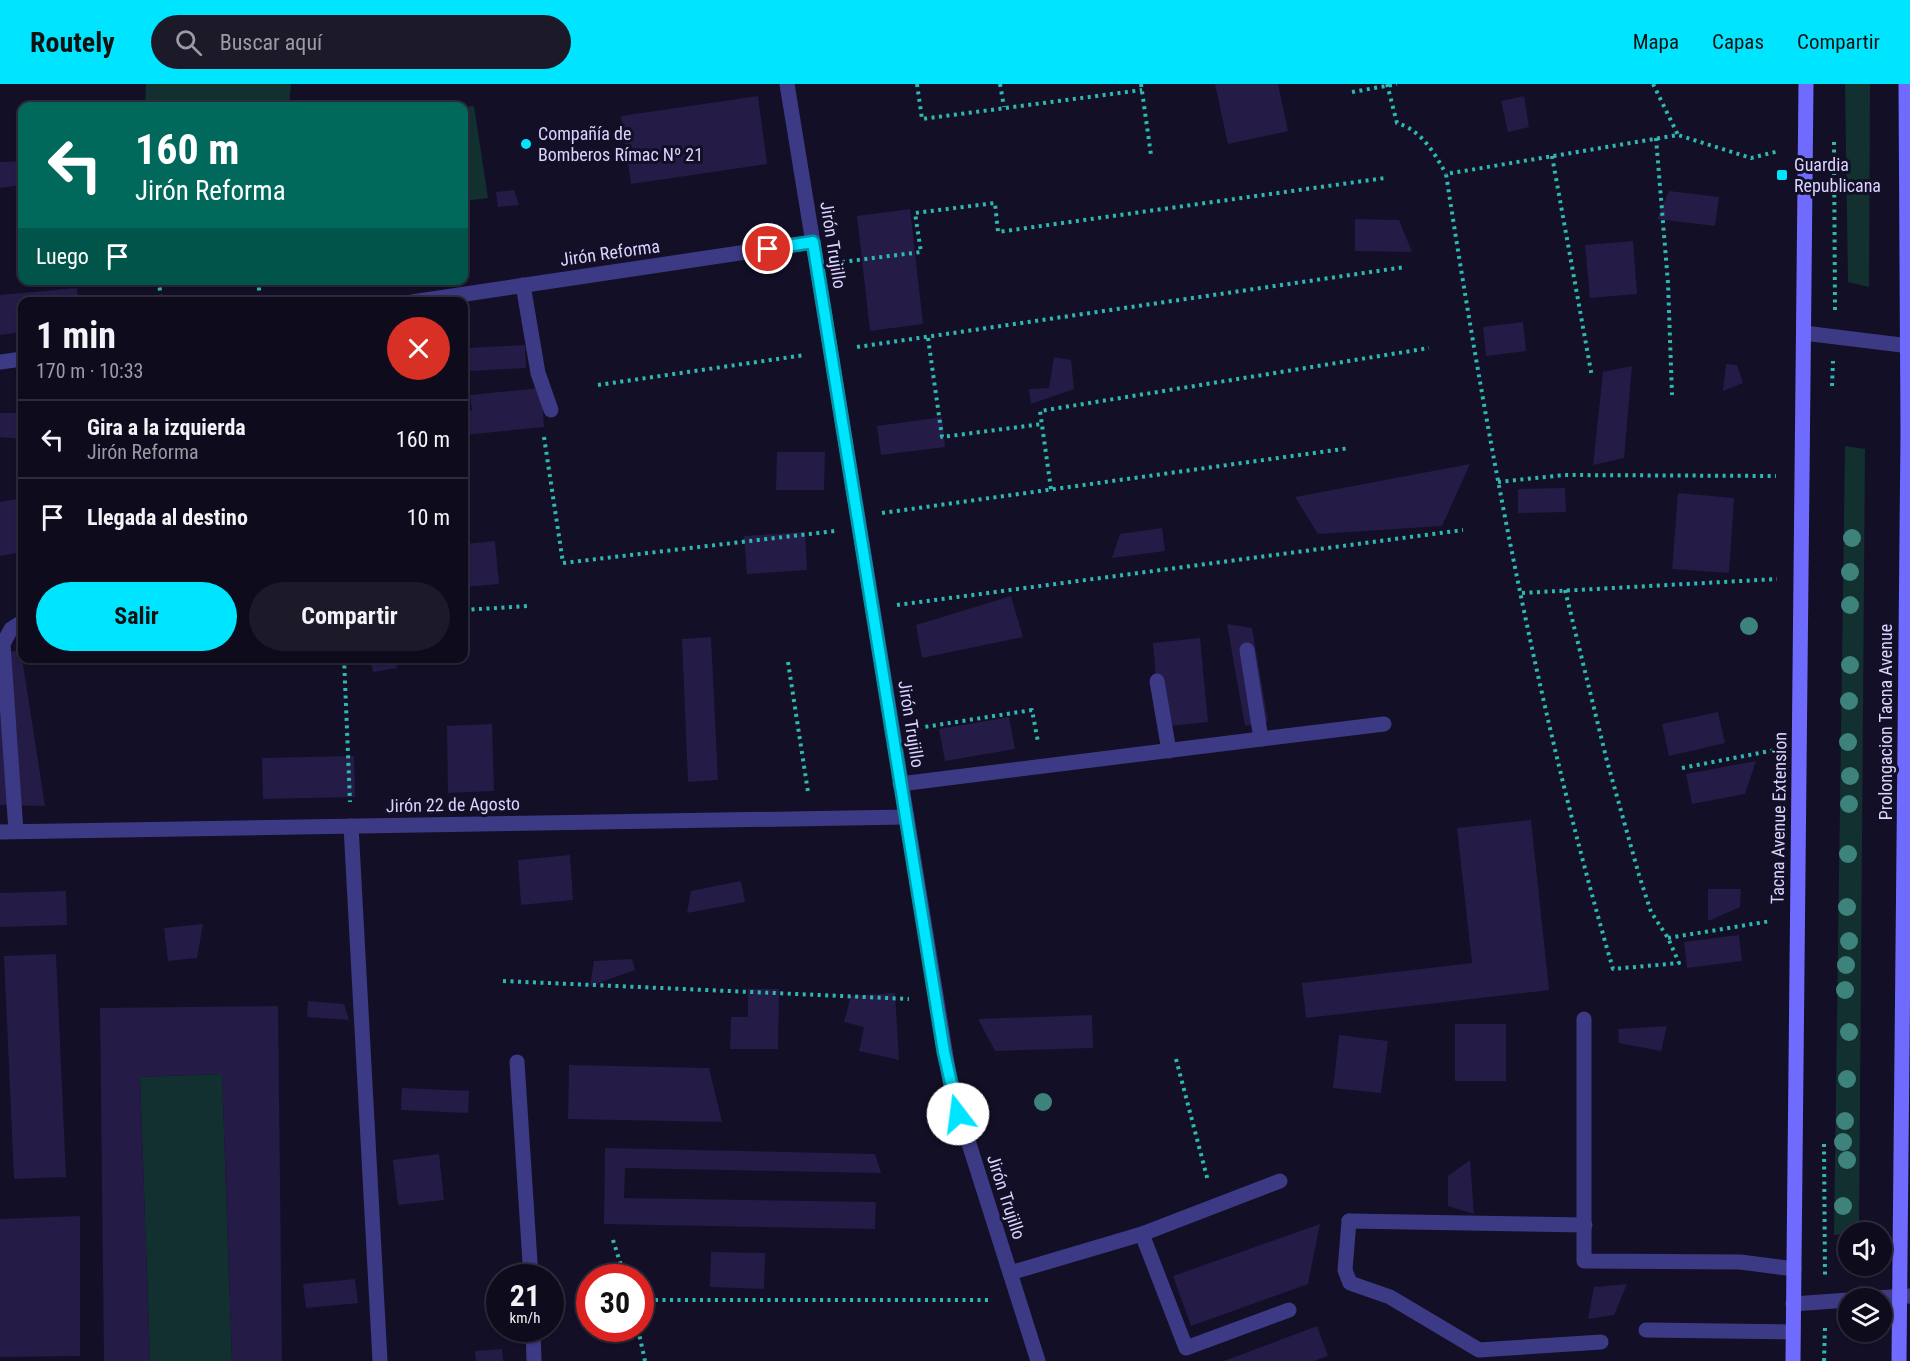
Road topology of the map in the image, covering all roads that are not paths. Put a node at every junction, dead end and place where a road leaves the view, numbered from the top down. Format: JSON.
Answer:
{"nodes":[{"id":1,"x":787,"y":84,"type":"edge"},
{"id":2,"x":1806,"y":84,"type":"edge"},
{"id":3,"x":1906,"y":84,"type":"edge"},
{"id":4,"x":813,"y":242,"type":"junction"},
{"id":5,"x":523,"y":285,"type":"junction"},
{"id":6,"x":445,"y":297,"type":"edge"},
{"id":7,"x":1804,"y":333,"type":"junction"},
{"id":8,"x":1908,"y":346,"type":"edge"},
{"id":9,"x":18,"y":360,"type":"edge"},
{"id":10,"x":0,"y":362,"type":"edge"},
{"id":11,"x":551,"y":410,"type":"dead end"},
{"id":12,"x":18,"y":625,"type":"edge"},
{"id":13,"x":1247,"y":650,"type":"dead end"},
{"id":14,"x":1157,"y":681,"type":"dead end"},
{"id":15,"x":1384,"y":724,"type":"dead end"},
{"id":16,"x":1261,"y":739,"type":"junction"},
{"id":17,"x":1168,"y":751,"type":"junction"},
{"id":18,"x":900,"y":784,"type":"junction"},
{"id":19,"x":906,"y":817,"type":"junction"},
{"id":20,"x":351,"y":826,"type":"junction"},
{"id":21,"x":8,"y":831,"type":"edge"},
{"id":22,"x":1584,"y":1019,"type":"dead end"},
{"id":23,"x":517,"y":1062,"type":"dead end"},
{"id":24,"x":1906,"y":1070,"type":"edge"},
{"id":25,"x":1280,"y":1181,"type":"dead end"},
{"id":26,"x":1585,"y":1225,"type":"junction"},
{"id":27,"x":1142,"y":1234,"type":"junction"},
{"id":28,"x":530,"y":1264,"type":"edge"},
{"id":29,"x":1794,"y":1269,"type":"junction"},
{"id":30,"x":1010,"y":1273,"type":"junction"},
{"id":31,"x":1905,"y":1296,"type":"edge"},
{"id":32,"x":1838,"y":1301,"type":"edge"},
{"id":33,"x":1794,"y":1304,"type":"junction"},
{"id":34,"x":1289,"y":1311,"type":"dead end"},
{"id":35,"x":1646,"y":1330,"type":"dead end"},
{"id":36,"x":1793,"y":1332,"type":"junction"},
{"id":37,"x":533,"y":1342,"type":"edge"},
{"id":38,"x":1601,"y":1342,"type":"dead end"},
{"id":39,"x":380,"y":1361,"type":"edge"},
{"id":40,"x":534,"y":1361,"type":"edge"},
{"id":41,"x":1038,"y":1361,"type":"edge"},
{"id":42,"x":1793,"y":1361,"type":"edge"},
{"id":43,"x":1899,"y":1361,"type":"edge"}],
"edges":[{"from":1,"to":4,"type":"street","name":"Jirón Trujillo"},
{"from":2,"to":7,"type":"main road"},
{"from":3,"to":8,"type":"main road","name":"Prolongacion Tacna Avenue"},
{"from":4,"to":5,"type":"street","name":"Jirón Reforma"},
{"from":4,"to":18,"type":"street","name":"Jirón Trujillo"},
{"from":5,"to":6,"type":"street","name":"Jirón Reforma"},
{"from":5,"to":11,"type":"street"},
{"from":7,"to":8,"type":"street"},
{"from":7,"to":29,"type":"main road","name":"Tacna Avenue Extension"},
{"from":8,"to":24,"type":"main road","name":"Prolongacion Tacna Avenue"},
{"from":9,"to":10,"type":"street"},
{"from":12,"to":21,"type":"street"},
{"from":13,"to":16,"type":"street"},
{"from":14,"to":17,"type":"street"},
{"from":15,"to":16,"type":"street"},
{"from":16,"to":17,"type":"street"},
{"from":17,"to":18,"type":"street"},
{"from":18,"to":19,"type":"street","name":"Jirón Trujillo"},
{"from":19,"to":20,"type":"street","name":"Jirón 22 de Agosto"},
{"from":19,"to":30,"type":"street","name":"Jirón Trujillo"},
{"from":20,"to":21,"type":"street","name":"Jirón 22 de Agosto"},
{"from":20,"to":39,"type":"street"},
{"from":22,"to":26,"type":"street"},
{"from":23,"to":28,"type":"street"},
{"from":24,"to":31,"type":"main road","name":"Prolongacion Tacna Avenue"},
{"from":25,"to":27,"type":"street"},
{"from":26,"to":29,"type":"street"},
{"from":26,"to":38,"type":"street"},
{"from":27,"to":30,"type":"street"},
{"from":27,"to":34,"type":"street"},
{"from":29,"to":33,"type":"main road","name":"Tacna Avenue Extension"},
{"from":30,"to":41,"type":"street","name":"Jirón Trujillo"},
{"from":31,"to":43,"type":"main road","name":"Prolongacion Tacna Avenue"},
{"from":32,"to":33,"type":"street"},
{"from":33,"to":36,"type":"main road"},
{"from":35,"to":36,"type":"street"},
{"from":36,"to":42,"type":"main road"},
{"from":37,"to":40,"type":"street"}]}
